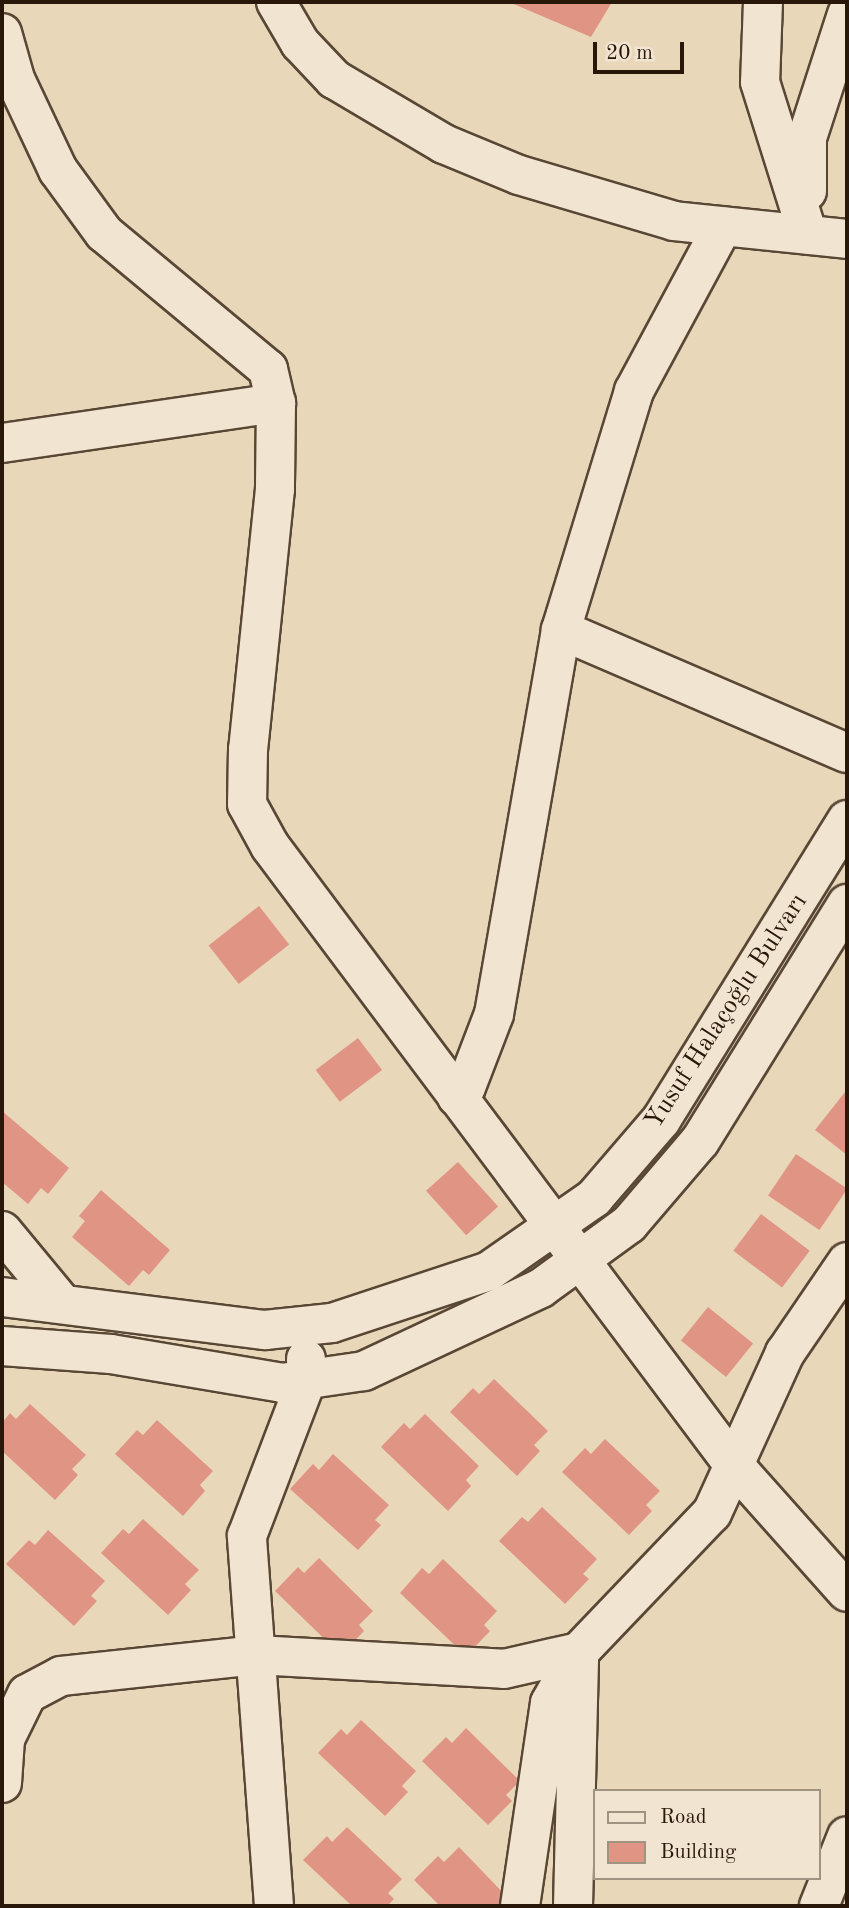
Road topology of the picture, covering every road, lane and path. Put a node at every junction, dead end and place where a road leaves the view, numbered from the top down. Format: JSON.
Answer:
{"nodes":[{"id":1,"x":276,"y":2,"type":"edge"},
{"id":2,"x":763,"y":2,"type":"edge"},
{"id":3,"x":847,"y":15,"type":"edge"},
{"id":4,"x":2,"y":33,"type":"edge"},
{"id":5,"x":723,"y":226,"type":"junction"},
{"id":6,"x":808,"y":235,"type":"junction"},
{"id":7,"x":847,"y":239,"type":"edge"},
{"id":8,"x":276,"y":403,"type":"junction"},
{"id":9,"x":2,"y":443,"type":"edge"},
{"id":10,"x":561,"y":630,"type":"junction"},
{"id":11,"x":847,"y":753,"type":"edge"},
{"id":12,"x":847,"y":820,"type":"edge"},
{"id":13,"x":847,"y":904,"type":"edge"},
{"id":14,"x":457,"y":1097,"type":"junction"},
{"id":15,"x":553,"y":1226,"type":"junction"},
{"id":16,"x":2,"y":1231,"type":"edge"},
{"id":17,"x":579,"y":1260,"type":"junction"},
{"id":18,"x":847,"y":1262,"type":"edge"},
{"id":19,"x":2,"y":1297,"type":"edge"},
{"id":20,"x":61,"y":1302,"type":"junction"},
{"id":21,"x":306,"y":1326,"type":"junction"},
{"id":22,"x":2,"y":1346,"type":"edge"},
{"id":23,"x":307,"y":1380,"type":"junction"},
{"id":24,"x":733,"y":1464,"type":"junction"},
{"id":25,"x":847,"y":1592,"type":"edge"},
{"id":26,"x":579,"y":1652,"type":"junction"},
{"id":27,"x":256,"y":1655,"type":"junction"},
{"id":28,"x":2,"y":1783,"type":"edge"},
{"id":29,"x":847,"y":1836,"type":"edge"},
{"id":30,"x":274,"y":1906,"type":"edge"},
{"id":31,"x":520,"y":1906,"type":"edge"},
{"id":32,"x":573,"y":1906,"type":"edge"},
{"id":33,"x":819,"y":1906,"type":"edge"}],
"edges":[{"from":1,"to":5,"type":"street"},
{"from":2,"to":6,"type":"street"},
{"from":3,"to":6,"type":"street"},
{"from":4,"to":8,"type":"street"},
{"from":5,"to":6,"type":"street"},
{"from":5,"to":10,"type":"street"},
{"from":6,"to":7,"type":"street"},
{"from":8,"to":9,"type":"street"},
{"from":8,"to":14,"type":"street"},
{"from":10,"to":11,"type":"street"},
{"from":10,"to":14,"type":"street"},
{"from":12,"to":15,"type":"street","name":"Yusuf Halaçoğlu Bulvarı"},
{"from":13,"to":17,"type":"street","name":"Yusuf Halaçoğlu Bulvarı"},
{"from":14,"to":15,"type":"street"},
{"from":15,"to":17,"type":"street"},
{"from":15,"to":21,"type":"street","name":"Yusuf Halaçoğlu Bulvarı"},
{"from":16,"to":20,"type":"street"},
{"from":17,"to":23,"type":"street","name":"Yusuf Halaçoğlu Bulvarı"},
{"from":17,"to":24,"type":"street"},
{"from":18,"to":24,"type":"street"},
{"from":19,"to":20,"type":"street","name":"Yusuf Halaçoğlu Bulvarı"},
{"from":20,"to":21,"type":"street","name":"Yusuf Halaçoğlu Bulvarı"},
{"from":21,"to":23,"type":"street"},
{"from":22,"to":23,"type":"street","name":"Yusuf Halaçoğlu Bulvarı"},
{"from":23,"to":27,"type":"street"},
{"from":24,"to":25,"type":"street"},
{"from":24,"to":26,"type":"street"},
{"from":26,"to":27,"type":"street"},
{"from":26,"to":31,"type":"street"},
{"from":26,"to":32,"type":"street"},
{"from":27,"to":28,"type":"street"},
{"from":27,"to":30,"type":"street"},
{"from":29,"to":33,"type":"street"}]}
